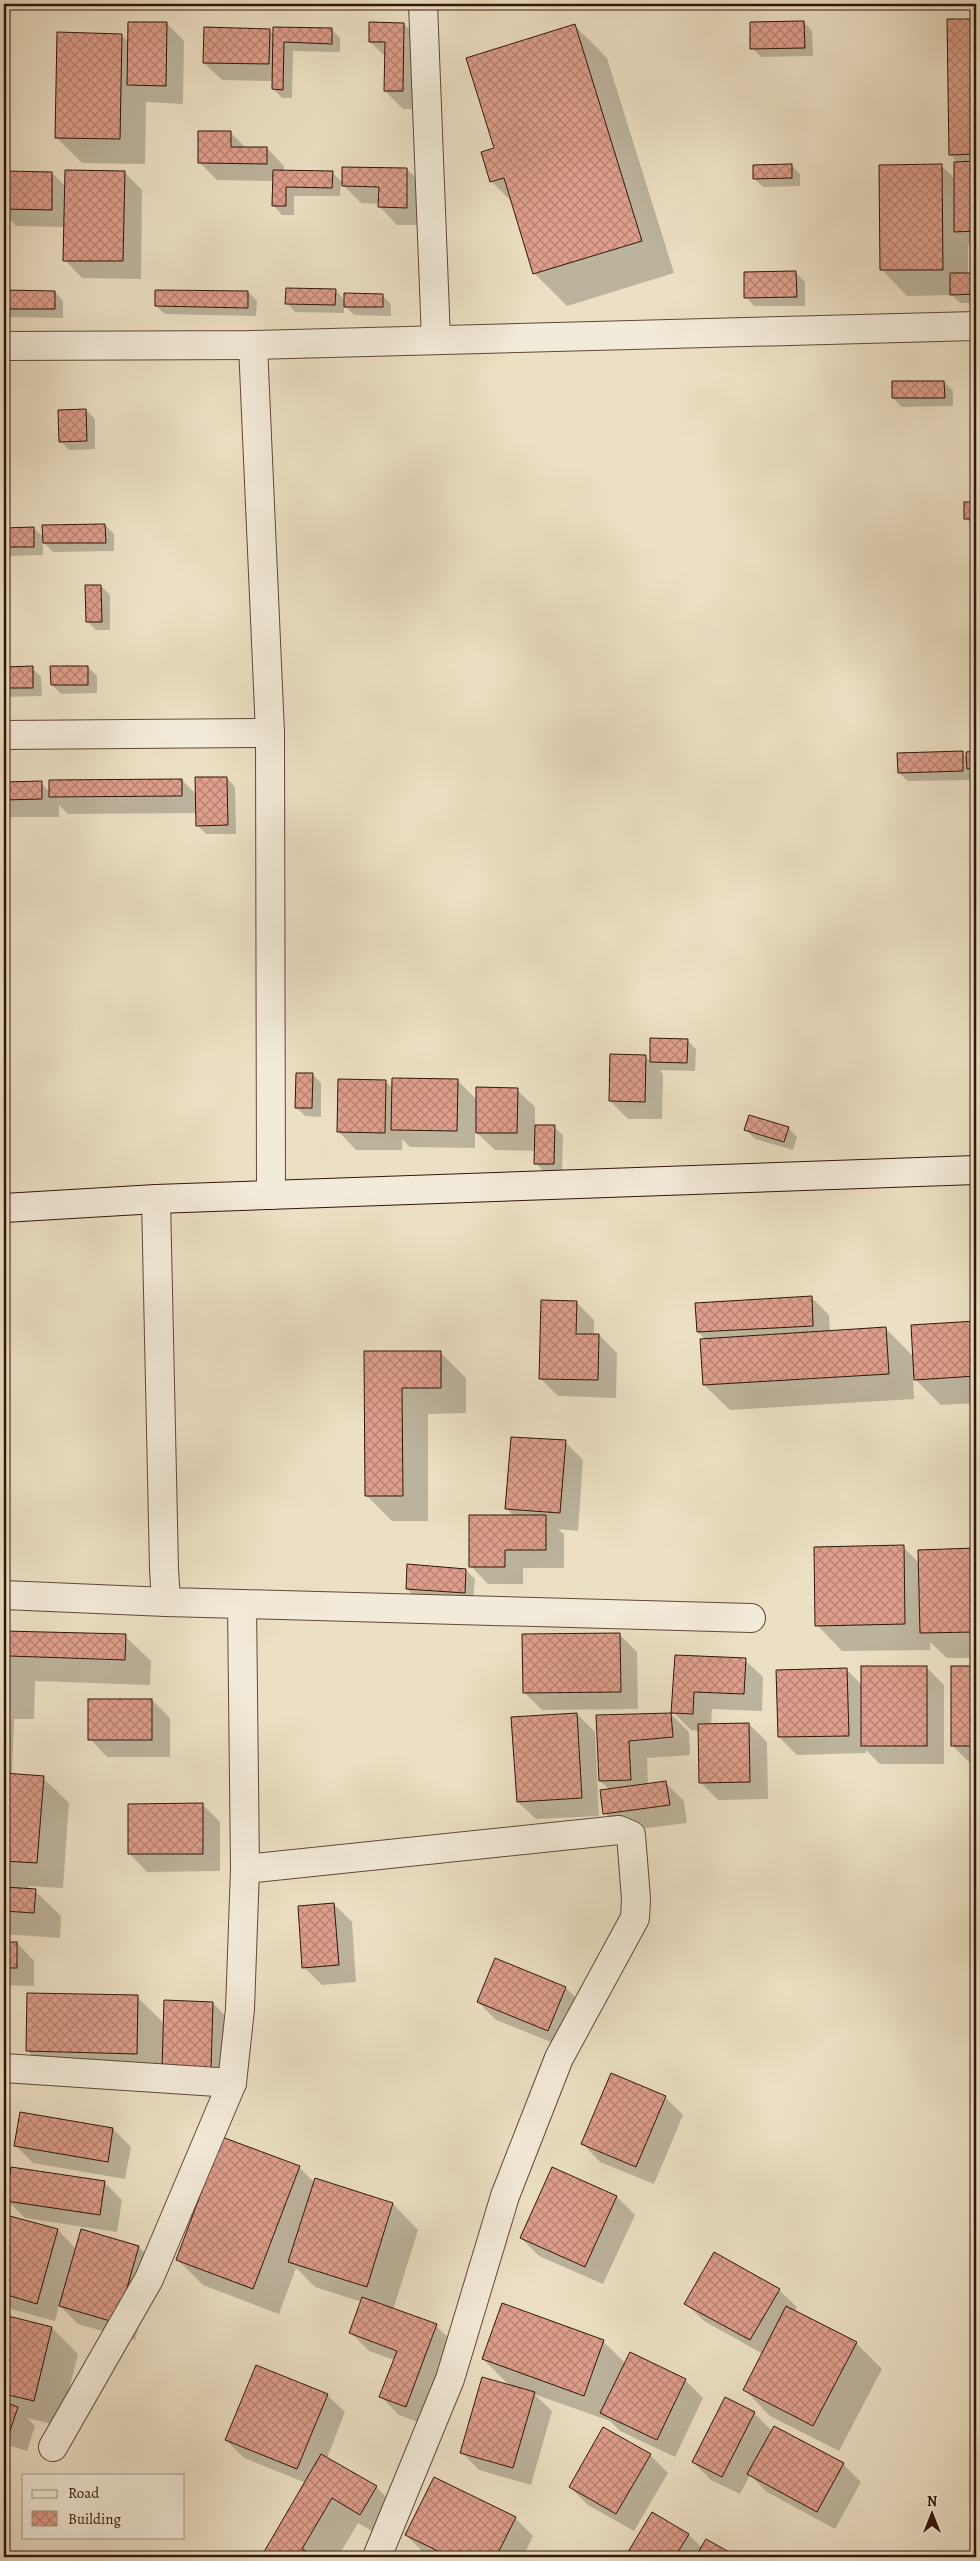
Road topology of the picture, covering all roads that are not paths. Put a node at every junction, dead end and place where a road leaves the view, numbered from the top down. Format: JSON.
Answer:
{"nodes":[{"id":1,"x":423,"y":4,"type":"edge"},
{"id":2,"x":976,"y":326,"type":"edge"},
{"id":3,"x":436,"y":340,"type":"junction"},
{"id":4,"x":252,"y":345,"type":"junction"},
{"id":5,"x":4,"y":346,"type":"edge"},
{"id":6,"x":270,"y":733,"type":"junction"},
{"id":7,"x":4,"y":735,"type":"edge"},
{"id":8,"x":976,"y":1170,"type":"edge"},
{"id":9,"x":271,"y":1195,"type":"junction"},
{"id":10,"x":156,"y":1199,"type":"junction"},
{"id":11,"x":4,"y":1208,"type":"edge"},
{"id":12,"x":4,"y":1594,"type":"edge"},
{"id":13,"x":166,"y":1602,"type":"junction"},
{"id":14,"x":242,"y":1604,"type":"junction"},
{"id":15,"x":751,"y":1618,"type":"dead end"},
{"id":16,"x":245,"y":1869,"type":"junction"},
{"id":17,"x":4,"y":2068,"type":"edge"},
{"id":18,"x":232,"y":2083,"type":"junction"},
{"id":19,"x":53,"y":2447,"type":"dead end"},
{"id":20,"x":376,"y":2557,"type":"edge"}],
"edges":[{"from":1,"to":3,"type":"street"},
{"from":2,"to":3,"type":"street"},
{"from":3,"to":4,"type":"street"},
{"from":4,"to":5,"type":"street"},
{"from":4,"to":6,"type":"street"},
{"from":6,"to":7,"type":"street"},
{"from":6,"to":9,"type":"street"},
{"from":8,"to":9,"type":"street"},
{"from":9,"to":10,"type":"street"},
{"from":10,"to":11,"type":"street"},
{"from":10,"to":13,"type":"street"},
{"from":12,"to":13,"type":"street"},
{"from":13,"to":14,"type":"street"},
{"from":14,"to":15,"type":"street"},
{"from":14,"to":16,"type":"street"},
{"from":16,"to":18,"type":"street"},
{"from":16,"to":20,"type":"street"},
{"from":17,"to":18,"type":"street"},
{"from":18,"to":19,"type":"street"}]}
